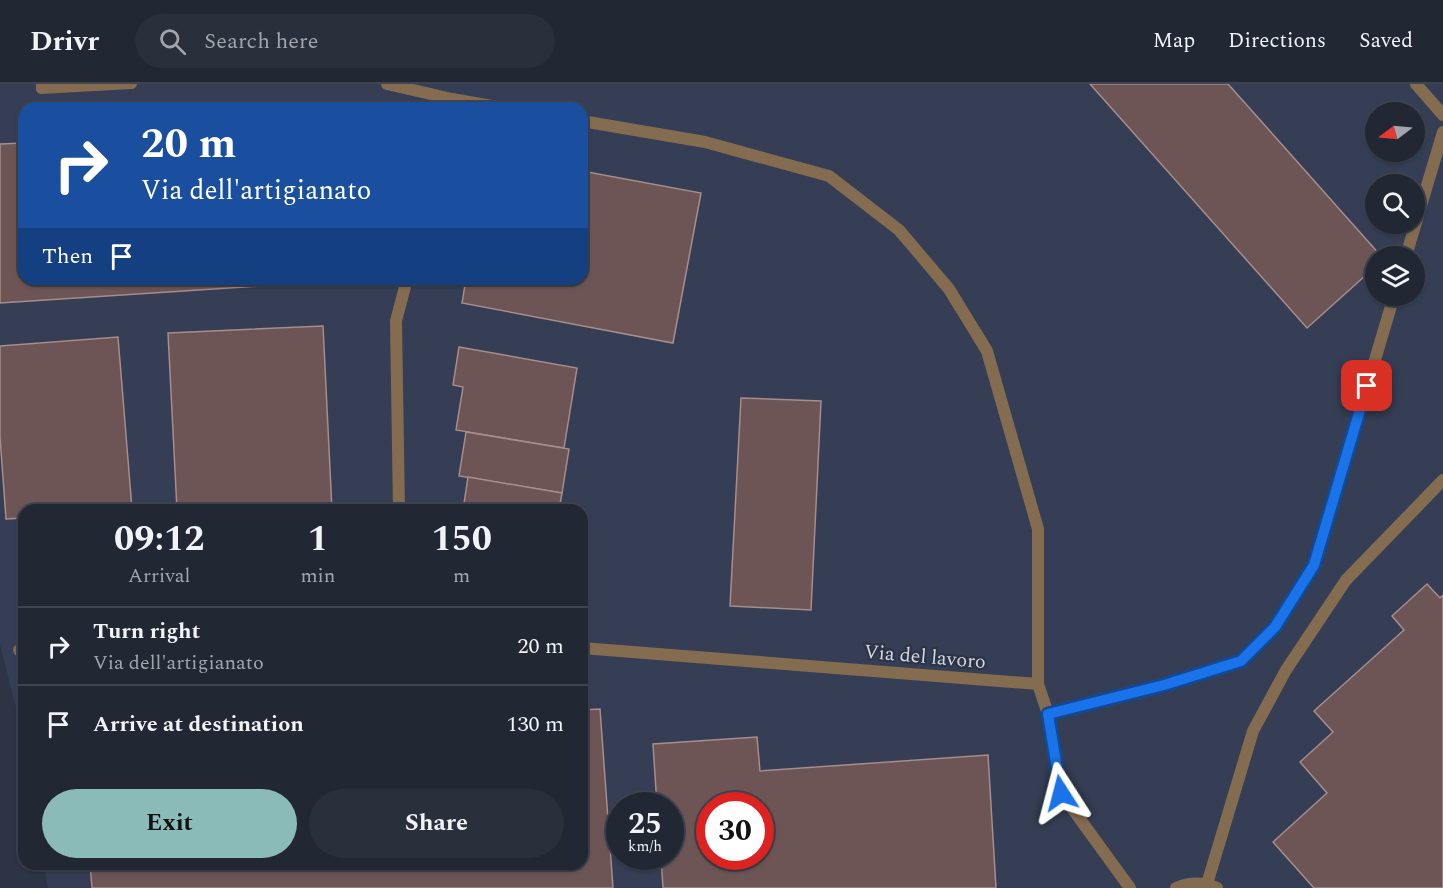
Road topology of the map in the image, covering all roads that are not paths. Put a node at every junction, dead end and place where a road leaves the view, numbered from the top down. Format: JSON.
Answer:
{"nodes":[{"id":1,"x":41,"y":84,"type":"edge"},
{"id":2,"x":132,"y":84,"type":"edge"},
{"id":3,"x":387,"y":84,"type":"edge"},
{"id":4,"x":1416,"y":84,"type":"edge"},
{"id":5,"x":445,"y":102,"type":"edge"},
{"id":6,"x":1443,"y":115,"type":"edge"},
{"id":7,"x":588,"y":123,"type":"edge"},
{"id":8,"x":1443,"y":132,"type":"edge"},
{"id":9,"x":1409,"y":246,"type":"edge"},
{"id":10,"x":405,"y":285,"type":"edge"},
{"id":11,"x":1391,"y":306,"type":"edge"},
{"id":12,"x":1443,"y":480,"type":"edge"},
{"id":13,"x":399,"y":504,"type":"edge"},
{"id":14,"x":588,"y":648,"type":"edge"},
{"id":15,"x":1038,"y":684,"type":"junction"},
{"id":16,"x":1048,"y":714,"type":"junction"},
{"id":17,"x":1212,"y":886,"type":"edge"},
{"id":18,"x":1130,"y":888,"type":"edge"},
{"id":19,"x":1176,"y":888,"type":"edge"}],
"edges":[{"from":1,"to":2,"type":"lane"},
{"from":3,"to":5,"type":"street"},
{"from":4,"to":6,"type":"street"},
{"from":7,"to":15,"type":"street"},
{"from":8,"to":9,"type":"street"},
{"from":10,"to":13,"type":"street"},
{"from":11,"to":16,"type":"street"},
{"from":12,"to":17,"type":"street"},
{"from":14,"to":15,"type":"street","name":"Via del lavoro"},
{"from":15,"to":16,"type":"street"},
{"from":16,"to":18,"type":"street"},
{"from":17,"to":19,"type":"street"}]}
